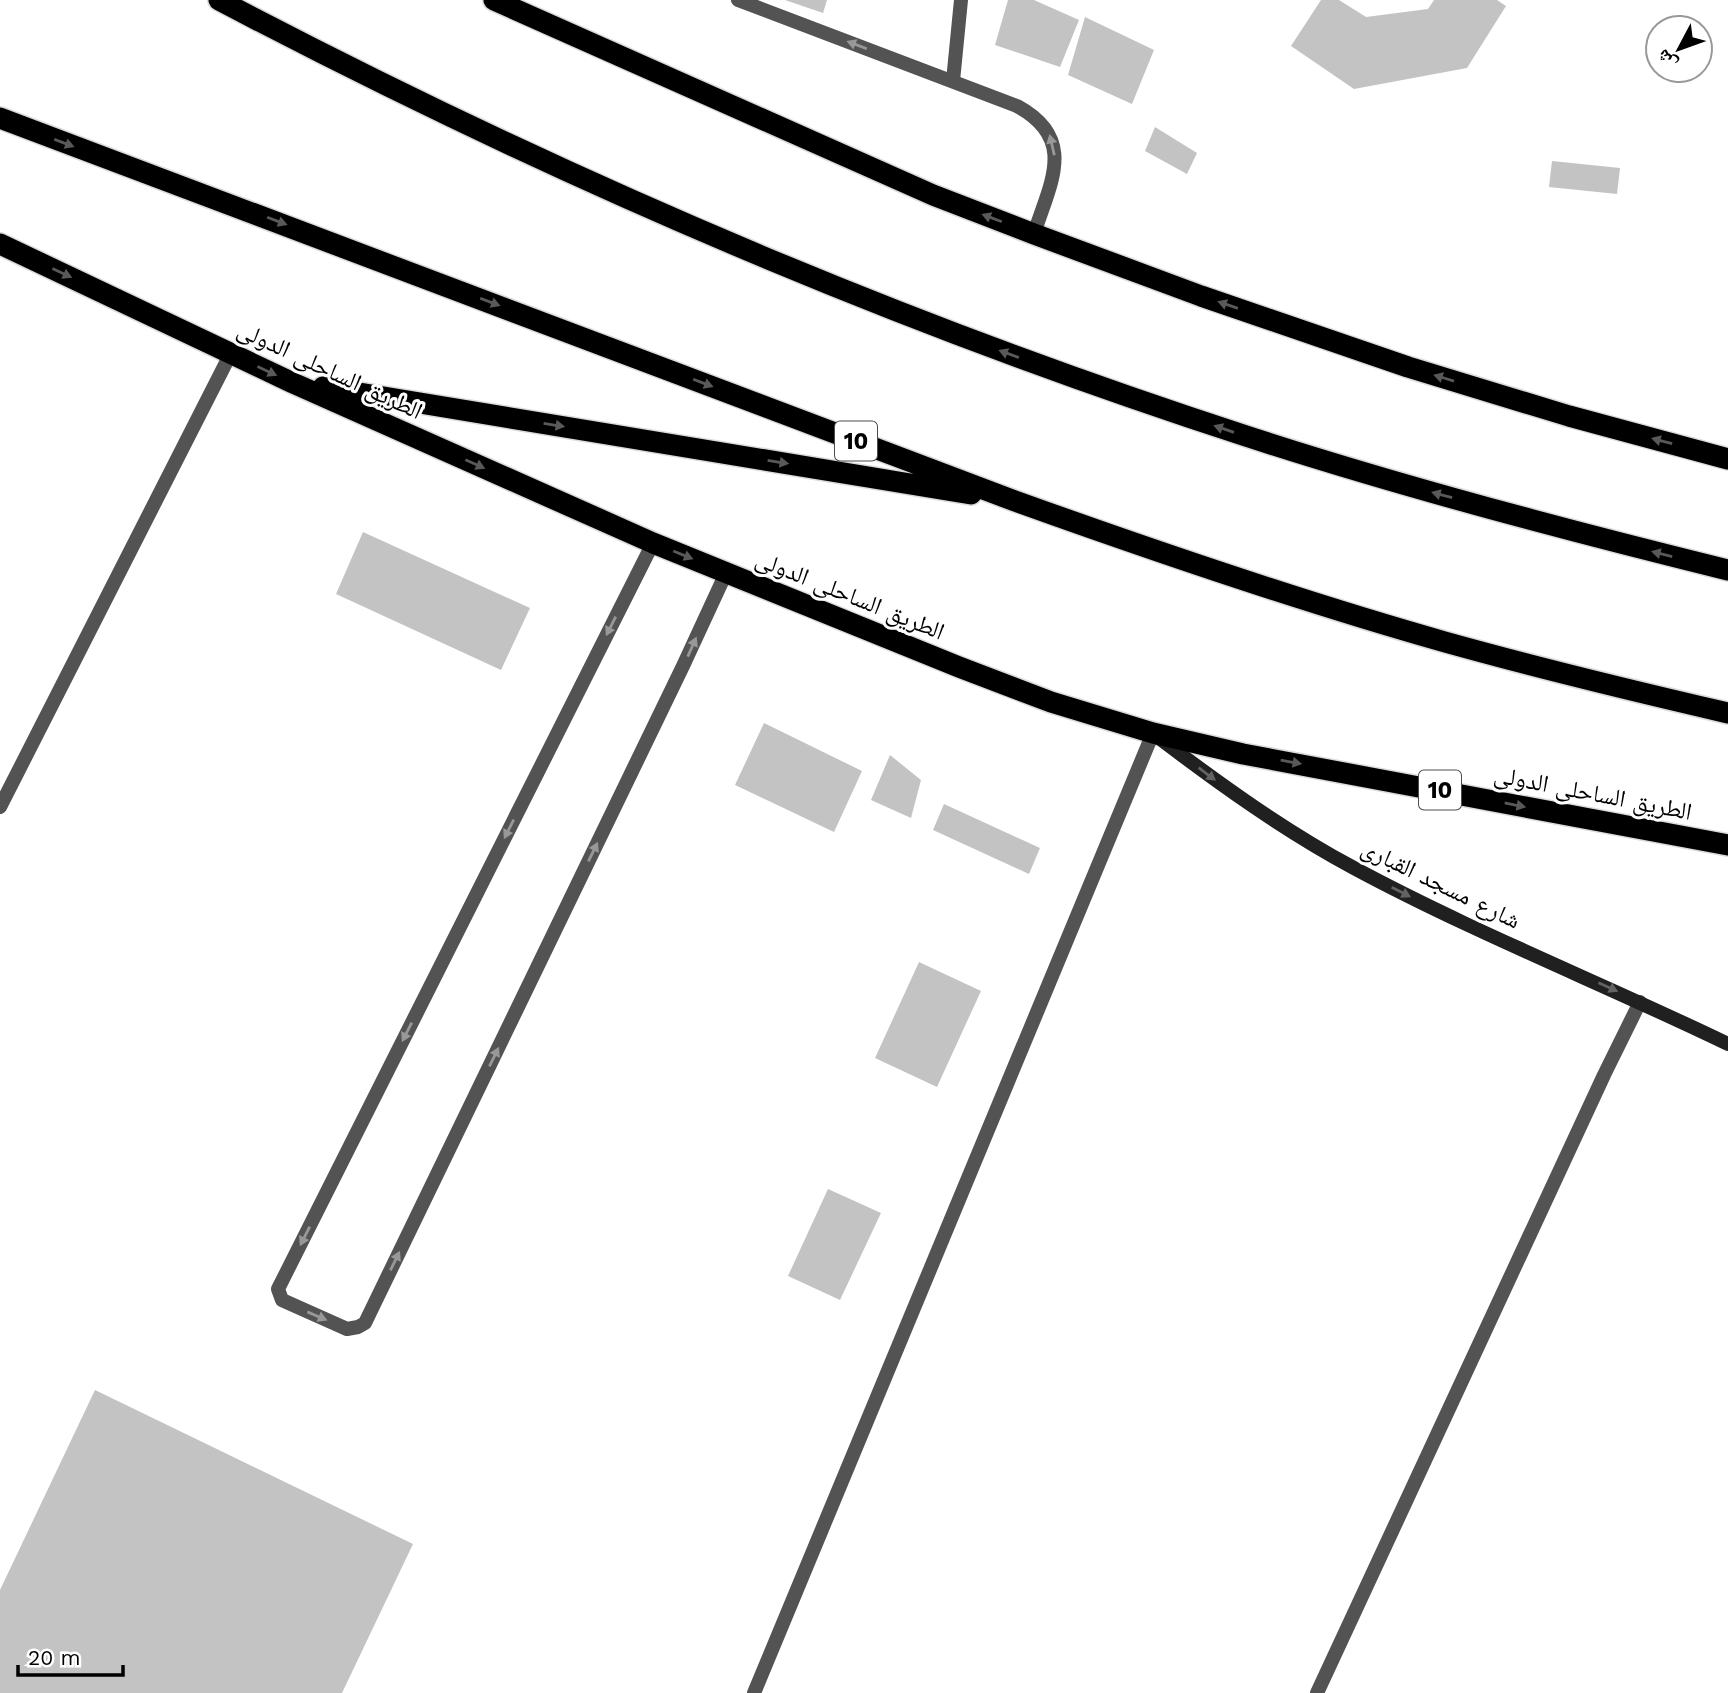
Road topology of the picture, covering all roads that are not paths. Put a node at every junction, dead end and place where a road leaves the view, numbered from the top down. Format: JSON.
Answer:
{"nodes":[{"id":1,"x":219,"y":0,"type":"edge"},
{"id":2,"x":495,"y":0,"type":"edge"},
{"id":3,"x":738,"y":0,"type":"edge"},
{"id":4,"x":961,"y":0,"type":"edge"},
{"id":5,"x":953,"y":81,"type":"junction"},
{"id":6,"x":0,"y":118,"type":"edge"},
{"id":7,"x":1034,"y":234,"type":"junction"},
{"id":8,"x":0,"y":244,"type":"edge"},
{"id":9,"x":231,"y":353,"type":"junction"},
{"id":10,"x":293,"y":383,"type":"junction"},
{"id":11,"x":1728,"y":459,"type":"edge"},
{"id":12,"x":1015,"y":501,"type":"junction"},
{"id":13,"x":653,"y":543,"type":"junction"},
{"id":14,"x":1728,"y":570,"type":"edge"},
{"id":15,"x":726,"y":573,"type":"junction"},
{"id":16,"x":1728,"y":713,"type":"edge"},
{"id":17,"x":1153,"y":733,"type":"junction"},
{"id":18,"x":0,"y":807,"type":"edge"},
{"id":19,"x":1728,"y":845,"type":"edge"},
{"id":20,"x":1640,"y":1002,"type":"junction"},
{"id":21,"x":1728,"y":1044,"type":"edge"},
{"id":22,"x":754,"y":1693,"type":"edge"},
{"id":23,"x":1317,"y":1693,"type":"edge"}],
"edges":[{"from":14,"to":1,"type":"highway","one_way":true},
{"from":7,"to":2,"type":"highway","one_way":true},
{"from":5,"to":3,"type":"street","one_way":true},
{"from":4,"to":5,"type":"street"},
{"from":7,"to":5,"type":"street","one_way":true},
{"from":6,"to":12,"type":"highway","number":"10","one_way":true},
{"from":11,"to":7,"type":"highway","one_way":true},
{"from":8,"to":9,"type":"highway","name":"الطريق الساحلى الدولى","number":"10","one_way":true},
{"from":9,"to":10,"type":"highway","name":"الطريق الساحلى الدولى","number":"10","one_way":true},
{"from":9,"to":18,"type":"street"},
{"from":10,"to":12,"type":"highway","one_way":true},
{"from":10,"to":13,"type":"highway","name":"الطريق الساحلى الدولى","number":"10","one_way":true},
{"from":12,"to":16,"type":"highway","number":"10"},
{"from":13,"to":15,"type":"highway","name":"الطريق الساحلى الدولى","number":"10","one_way":true},
{"from":13,"to":15,"type":"street","one_way":true},
{"from":15,"to":17,"type":"highway","name":"الطريق الساحلى الدولى","number":"10"},
{"from":17,"to":19,"type":"highway","name":"الطريق الساحلى الدولى","number":"10","one_way":true},
{"from":17,"to":20,"type":"street","name":"شارع مسجد القبارى","one_way":true},
{"from":17,"to":22,"type":"street"},
{"from":20,"to":21,"type":"street","name":"شارع مسجد القبارى"},
{"from":20,"to":23,"type":"street"}]}
